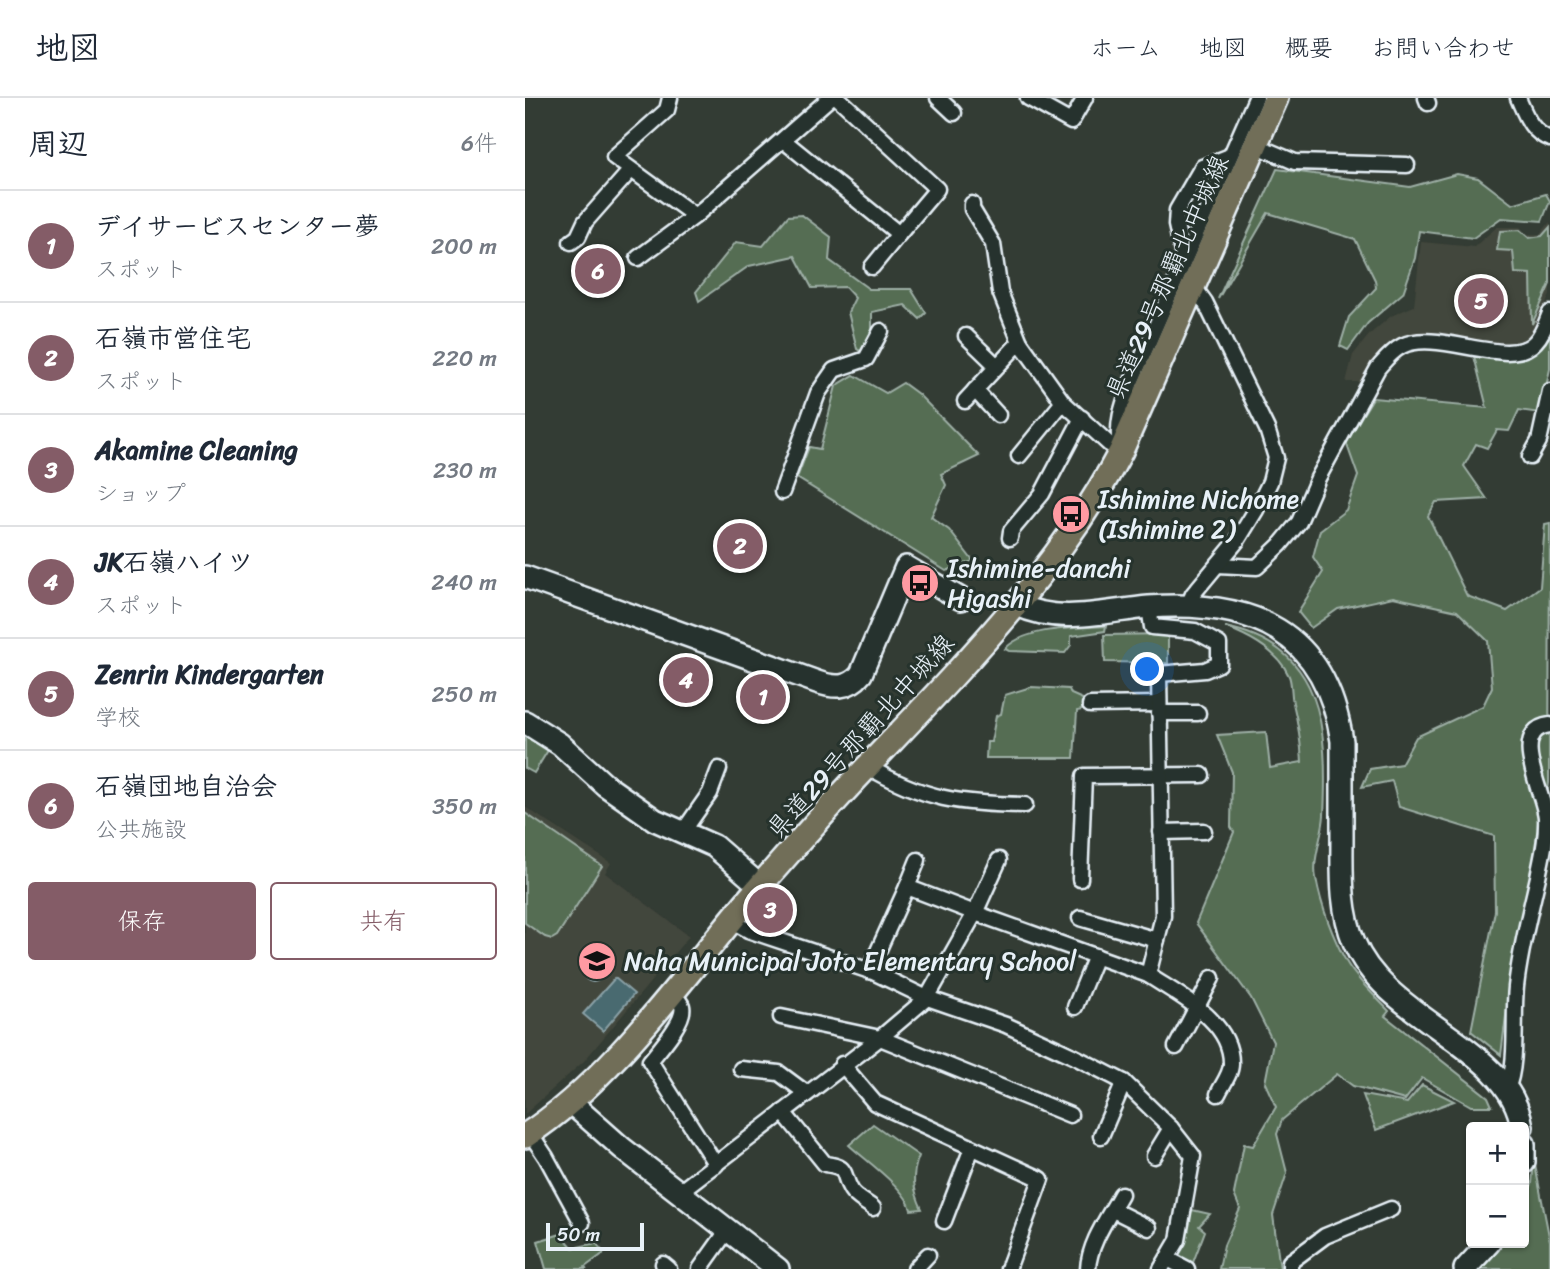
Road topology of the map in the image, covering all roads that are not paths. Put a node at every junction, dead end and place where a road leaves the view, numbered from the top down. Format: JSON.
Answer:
{"nodes":[{"id":1,"x":670,"y":98,"type":"edge"},
{"id":2,"x":830,"y":98,"type":"edge"},
{"id":3,"x":838,"y":98,"type":"edge"},
{"id":4,"x":938,"y":98,"type":"edge"},
{"id":5,"x":1028,"y":98,"type":"edge"},
{"id":6,"x":1085,"y":98,"type":"edge"},
{"id":7,"x":1256,"y":98,"type":"edge"},
{"id":8,"x":1276,"y":98,"type":"edge"},
{"id":9,"x":1518,"y":98,"type":"edge"},
{"id":10,"x":954,"y":113,"type":"dead end"},
{"id":11,"x":1550,"y":139,"type":"edge"},
{"id":12,"x":783,"y":140,"type":"junction"},
{"id":13,"x":1255,"y":145,"type":"junction"},
{"id":14,"x":1230,"y":156,"type":"junction"},
{"id":15,"x":1407,"y":165,"type":"dead end"},
{"id":16,"x":630,"y":171,"type":"junction"},
{"id":17,"x":972,"y":204,"type":"dead end"},
{"id":18,"x":695,"y":216,"type":"junction"},
{"id":19,"x":899,"y":234,"type":"junction"},
{"id":20,"x":571,"y":242,"type":"dead end"},
{"id":21,"x":638,"y":258,"type":"dead end"},
{"id":22,"x":1184,"y":261,"type":"junction"},
{"id":23,"x":872,"y":267,"type":"dead end"},
{"id":24,"x":1193,"y":287,"type":"junction"},
{"id":25,"x":1550,"y":313,"type":"edge"},
{"id":26,"x":881,"y":331,"type":"dead end"},
{"id":27,"x":966,"y":336,"type":"dead end"},
{"id":28,"x":1020,"y":342,"type":"junction"},
{"id":29,"x":997,"y":366,"type":"junction"},
{"id":30,"x":1550,"y":391,"type":"edge"},
{"id":31,"x":1063,"y":402,"type":"junction"},
{"id":32,"x":998,"y":415,"type":"dead end"},
{"id":33,"x":1082,"y":418,"type":"junction"},
{"id":34,"x":1121,"y":451,"type":"junction"},
{"id":35,"x":1019,"y":456,"type":"dead end"},
{"id":36,"x":1530,"y":457,"type":"dead end"},
{"id":37,"x":782,"y":492,"type":"dead end"},
{"id":38,"x":1010,"y":538,"type":"dead end"},
{"id":39,"x":1218,"y":565,"type":"junction"},
{"id":40,"x":525,"y":577,"type":"edge"},
{"id":41,"x":961,"y":599,"type":"dead end"},
{"id":42,"x":1018,"y":605,"type":"junction"},
{"id":43,"x":1188,"y":606,"type":"junction"},
{"id":44,"x":1149,"y":607,"type":"junction"},
{"id":45,"x":1090,"y":705,"type":"dead end"},
{"id":46,"x":1159,"y":708,"type":"junction"},
{"id":47,"x":1198,"y":713,"type":"dead end"},
{"id":48,"x":525,"y":722,"type":"edge"},
{"id":49,"x":1550,"y":725,"type":"edge"},
{"id":50,"x":867,"y":766,"type":"junction"},
{"id":51,"x":719,"y":769,"type":"dead end"},
{"id":52,"x":1202,"y":775,"type":"dead end"},
{"id":53,"x":1159,"y":776,"type":"junction"},
{"id":54,"x":1025,"y":805,"type":"dead end"},
{"id":55,"x":1203,"y":831,"type":"dead end"},
{"id":56,"x":1161,"y":832,"type":"junction"},
{"id":57,"x":682,"y":833,"type":"junction"},
{"id":58,"x":918,"y":860,"type":"dead end"},
{"id":59,"x":999,"y":860,"type":"dead end"},
{"id":60,"x":1080,"y":879,"type":"dead end"},
{"id":61,"x":760,"y":886,"type":"junction"},
{"id":62,"x":907,"y":887,"type":"junction"},
{"id":63,"x":975,"y":913,"type":"junction"},
{"id":64,"x":1080,"y":918,"type":"dead end"},
{"id":65,"x":732,"y":921,"type":"junction"},
{"id":66,"x":1157,"y":940,"type":"junction"},
{"id":67,"x":1096,"y":956,"type":"junction"},
{"id":68,"x":869,"y":971,"type":"junction"},
{"id":69,"x":1148,"y":975,"type":"junction"},
{"id":70,"x":1212,"y":978,"type":"dead end"},
{"id":71,"x":671,"y":993,"type":"junction"},
{"id":72,"x":927,"y":998,"type":"junction"},
{"id":73,"x":1075,"y":1007,"type":"dead end"},
{"id":74,"x":1196,"y":1007,"type":"junction"},
{"id":75,"x":781,"y":1017,"type":"dead end"},
{"id":76,"x":880,"y":1038,"type":"junction"},
{"id":77,"x":1176,"y":1047,"type":"dead end"},
{"id":78,"x":842,"y":1064,"type":"junction"},
{"id":79,"x":741,"y":1069,"type":"dead end"},
{"id":80,"x":1124,"y":1082,"type":"junction"},
{"id":81,"x":1507,"y":1089,"type":"junction"},
{"id":82,"x":806,"y":1093,"type":"junction"},
{"id":83,"x":1218,"y":1094,"type":"dead end"},
{"id":84,"x":570,"y":1102,"type":"junction"},
{"id":85,"x":783,"y":1112,"type":"junction"},
{"id":86,"x":1070,"y":1115,"type":"dead end"},
{"id":87,"x":1520,"y":1122,"type":"edge"},
{"id":88,"x":1171,"y":1128,"type":"junction"},
{"id":89,"x":527,"y":1134,"type":"edge"},
{"id":90,"x":1101,"y":1136,"type":"dead end"},
{"id":91,"x":972,"y":1148,"type":"junction"},
{"id":92,"x":1154,"y":1156,"type":"dead end"},
{"id":93,"x":716,"y":1165,"type":"junction"},
{"id":94,"x":678,"y":1193,"type":"junction"},
{"id":95,"x":1121,"y":1194,"type":"dead end"},
{"id":96,"x":873,"y":1208,"type":"dead end"},
{"id":97,"x":1391,"y":1209,"type":"dead end"},
{"id":98,"x":1112,"y":1210,"type":"junction"},
{"id":99,"x":944,"y":1221,"type":"dead end"},
{"id":100,"x":582,"y":1223,"type":"dead end"},
{"id":101,"x":1149,"y":1228,"type":"dead end"},
{"id":102,"x":727,"y":1231,"type":"junction"},
{"id":103,"x":1484,"y":1248,"type":"edge"},
{"id":104,"x":927,"y":1255,"type":"dead end"},
{"id":105,"x":1165,"y":1264,"type":"edge"},
{"id":106,"x":700,"y":1269,"type":"edge"},
{"id":107,"x":778,"y":1269,"type":"edge"},
{"id":108,"x":915,"y":1269,"type":"edge"},
{"id":109,"x":1008,"y":1269,"type":"edge"},
{"id":110,"x":1087,"y":1269,"type":"edge"},
{"id":111,"x":1187,"y":1269,"type":"edge"},
{"id":112,"x":1290,"y":1269,"type":"edge"},
{"id":113,"x":1465,"y":1269,"type":"edge"}],
"edges":[{"from":1,"to":16,"type":"street"},
{"from":2,"to":12,"type":"street"},
{"from":3,"to":19,"type":"street"},
{"from":4,"to":10,"type":"street"},
{"from":5,"to":6,"type":"street"},
{"from":7,"to":14,"type":"street"},
{"from":8,"to":13,"type":"main road","name":"県道29号那覇北中城線"},
{"from":9,"to":11,"type":"street"},
{"from":12,"to":18,"type":"street"},
{"from":12,"to":19,"type":"street"},
{"from":13,"to":15,"type":"street"},
{"from":13,"to":24,"type":"main road","name":"県道29号那覇北中城線"},
{"from":14,"to":22,"type":"street"},
{"from":14,"to":22,"type":"street"},
{"from":16,"to":18,"type":"street"},
{"from":16,"to":20,"type":"street"},
{"from":17,"to":28,"type":"street"},
{"from":18,"to":21,"type":"street"},
{"from":19,"to":23,"type":"street"},
{"from":22,"to":34,"type":"street"},
{"from":24,"to":34,"type":"main road","name":"県道29号那覇北中城線"},
{"from":24,"to":39,"type":"street"},
{"from":25,"to":39,"type":"street"},
{"from":26,"to":37,"type":"street"},
{"from":27,"to":29,"type":"street"},
{"from":28,"to":29,"type":"street"},
{"from":28,"to":31,"type":"street"},
{"from":29,"to":32,"type":"street"},
{"from":30,"to":36,"type":"street"},
{"from":31,"to":33,"type":"street"},
{"from":31,"to":35,"type":"street"},
{"from":33,"to":34,"type":"street"},
{"from":33,"to":38,"type":"street"},
{"from":34,"to":42,"type":"main road","name":"県道29号那覇北中城線"},
{"from":39,"to":43,"type":"street"},
{"from":40,"to":41,"type":"main road"},
{"from":42,"to":44,"type":"main road"},
{"from":42,"to":50,"type":"main road","name":"県道29号那覇北中城線"},
{"from":43,"to":44,"type":"main road"},
{"from":43,"to":81,"type":"main road"},
{"from":44,"to":46,"type":"street"},
{"from":45,"to":46,"type":"street"},
{"from":46,"to":47,"type":"street"},
{"from":46,"to":53,"type":"street"},
{"from":48,"to":57,"type":"main road"},
{"from":49,"to":81,"type":"street"},
{"from":50,"to":54,"type":"street"},
{"from":50,"to":61,"type":"main road","name":"県道29号那覇北中城線"},
{"from":51,"to":57,"type":"street"},
{"from":52,"to":53,"type":"street"},
{"from":53,"to":56,"type":"street"},
{"from":53,"to":60,"type":"street"},
{"from":55,"to":56,"type":"street"},
{"from":56,"to":66,"type":"street"},
{"from":57,"to":61,"type":"main road"},
{"from":58,"to":62,"type":"street"},
{"from":59,"to":63,"type":"street"},
{"from":61,"to":65,"type":"main road","name":"県道29号那覇北中城線"},
{"from":62,"to":63,"type":"street"},
{"from":62,"to":68,"type":"street"},
{"from":63,"to":67,"type":"street"},
{"from":63,"to":72,"type":"street"},
{"from":64,"to":66,"type":"street"},
{"from":65,"to":68,"type":"street"},
{"from":65,"to":71,"type":"main road","name":"県道29号那覇北中城線"},
{"from":66,"to":69,"type":"street"},
{"from":67,"to":69,"type":"street"},
{"from":67,"to":73,"type":"street"},
{"from":68,"to":72,"type":"street"},
{"from":69,"to":74,"type":"street"},
{"from":70,"to":74,"type":"street"},
{"from":71,"to":84,"type":"main road","name":"県道29号那覇北中城線"},
{"from":71,"to":93,"type":"street"},
{"from":72,"to":76,"type":"street"},
{"from":72,"to":80,"type":"street"},
{"from":74,"to":77,"type":"street"},
{"from":74,"to":83,"type":"street"},
{"from":75,"to":76,"type":"street"},
{"from":76,"to":78,"type":"street"},
{"from":76,"to":86,"type":"street"},
{"from":78,"to":82,"type":"street"},
{"from":78,"to":91,"type":"street"},
{"from":79,"to":82,"type":"street"},
{"from":80,"to":88,"type":"street"},
{"from":80,"to":90,"type":"street"},
{"from":81,"to":87,"type":"main road"},
{"from":82,"to":85,"type":"street"},
{"from":84,"to":89,"type":"main road","name":"県道29号那覇北中城線"},
{"from":84,"to":94,"type":"main road"},
{"from":85,"to":93,"type":"street"},
{"from":85,"to":96,"type":"street"},
{"from":88,"to":92,"type":"street"},
{"from":88,"to":105,"type":"street"},
{"from":89,"to":100,"type":"street"},
{"from":91,"to":99,"type":"street"},
{"from":91,"to":109,"type":"street"},
{"from":93,"to":94,"type":"street"},
{"from":94,"to":102,"type":"main road"},
{"from":95,"to":98,"type":"street"},
{"from":97,"to":112,"type":"street"},
{"from":98,"to":101,"type":"street"},
{"from":98,"to":110,"type":"street"},
{"from":102,"to":106,"type":"street"},
{"from":102,"to":107,"type":"main road"},
{"from":103,"to":113,"type":"main road"},
{"from":104,"to":108,"type":"street"},
{"from":105,"to":111,"type":"street"}]}
